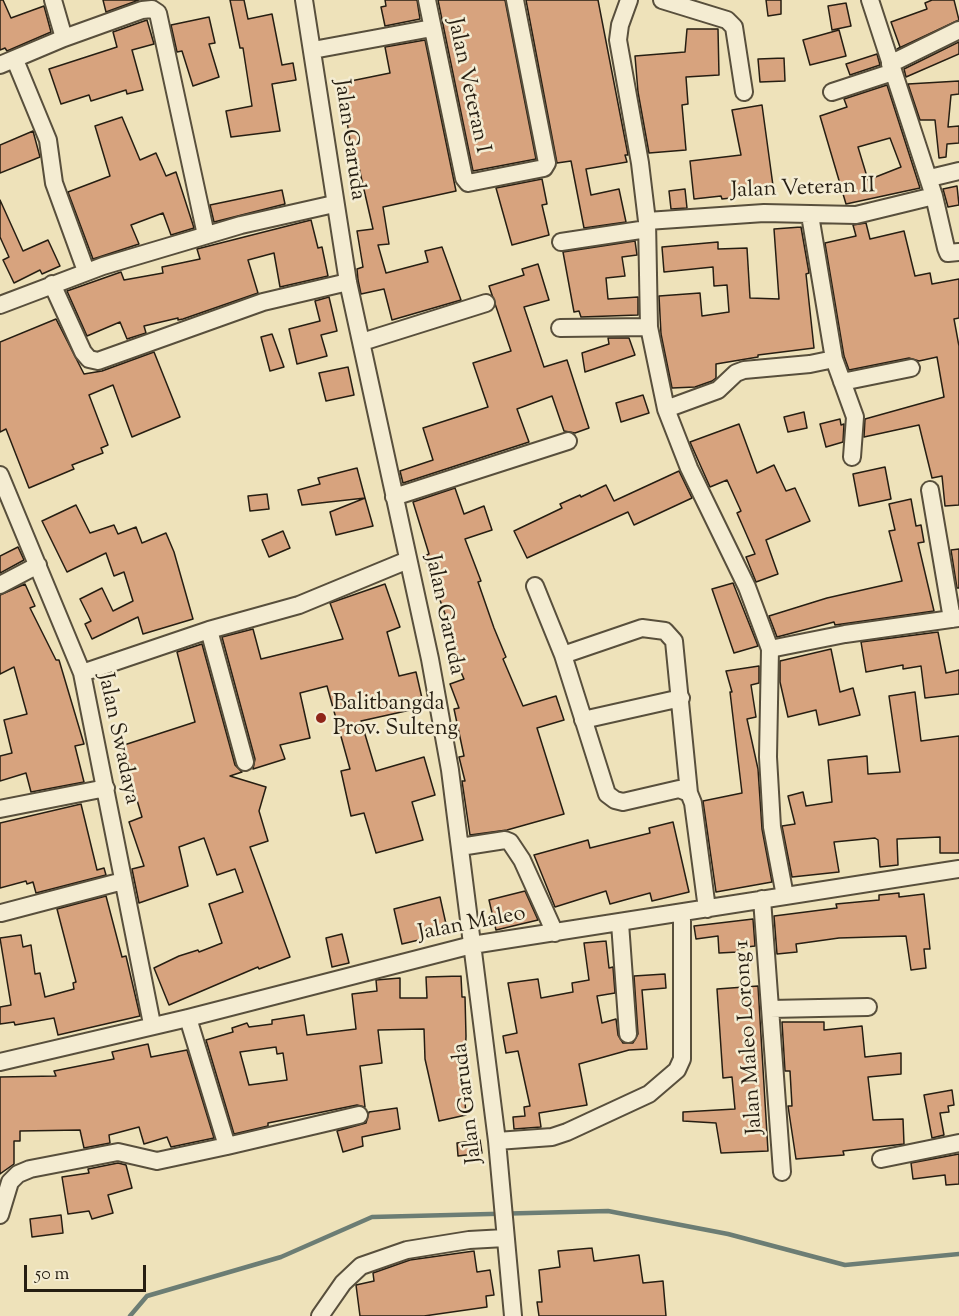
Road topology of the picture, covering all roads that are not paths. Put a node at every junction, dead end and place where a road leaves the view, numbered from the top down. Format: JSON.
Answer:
{"nodes":[{"id":1,"x":53,"y":0,"type":"edge"},
{"id":2,"x":304,"y":0,"type":"edge"},
{"id":3,"x":427,"y":0,"type":"edge"},
{"id":4,"x":515,"y":0,"type":"edge"},
{"id":5,"x":629,"y":0,"type":"edge"},
{"id":6,"x":662,"y":0,"type":"edge"},
{"id":7,"x":870,"y":0,"type":"edge"},
{"id":8,"x":159,"y":8,"type":"edge"},
{"id":9,"x":432,"y":28,"type":"junction"},
{"id":10,"x":959,"y":30,"type":"edge"},
{"id":11,"x":64,"y":38,"type":"junction"},
{"id":12,"x":313,"y":50,"type":"junction"},
{"id":13,"x":8,"y":62,"type":"edge"},
{"id":14,"x":891,"y":68,"type":"junction"},
{"id":15,"x":744,"y":92,"type":"dead end"},
{"id":16,"x":832,"y":92,"type":"dead end"},
{"id":17,"x":959,"y":171,"type":"edge"},
{"id":18,"x":930,"y":178,"type":"junction"},
{"id":19,"x":934,"y":196,"type":"junction"},
{"id":20,"x":334,"y":204,"type":"junction"},
{"id":21,"x":810,"y":215,"type":"junction"},
{"id":22,"x":647,"y":225,"type":"junction"},
{"id":23,"x":207,"y":235,"type":"junction"},
{"id":24,"x":561,"y":242,"type":"dead end"},
{"id":25,"x":959,"y":252,"type":"edge"},
{"id":26,"x":86,"y":271,"type":"junction"},
{"id":27,"x":348,"y":282,"type":"junction"},
{"id":28,"x":52,"y":284,"type":"junction"},
{"id":29,"x":486,"y":303,"type":"dead end"},
{"id":30,"x":0,"y":305,"type":"edge"},
{"id":31,"x":649,"y":327,"type":"junction"},
{"id":32,"x":560,"y":328,"type":"dead end"},
{"id":33,"x":362,"y":342,"type":"junction"},
{"id":34,"x":834,"y":358,"type":"junction"},
{"id":35,"x":911,"y":368,"type":"dead end"},
{"id":36,"x":842,"y":382,"type":"junction"},
{"id":37,"x":666,"y":409,"type":"junction"},
{"id":38,"x":568,"y":441,"type":"dead end"},
{"id":39,"x":852,"y":457,"type":"dead end"},
{"id":40,"x":0,"y":475,"type":"edge"},
{"id":41,"x":930,"y":490,"type":"dead end"},
{"id":42,"x":4,"y":495,"type":"edge"},
{"id":43,"x":394,"y":497,"type":"junction"},
{"id":44,"x":408,"y":560,"type":"junction"},
{"id":45,"x":38,"y":565,"type":"junction"},
{"id":46,"x":0,"y":585,"type":"edge"},
{"id":47,"x":535,"y":586,"type":"dead end"},
{"id":48,"x":956,"y":619,"type":"edge"},
{"id":49,"x":209,"y":630,"type":"junction"},
{"id":50,"x":770,"y":649,"type":"junction"},
{"id":51,"x":563,"y":655,"type":"junction"},
{"id":52,"x":82,"y":673,"type":"junction"},
{"id":53,"x":681,"y":698,"type":"junction"},
{"id":54,"x":583,"y":720,"type":"junction"},
{"id":55,"x":245,"y":762,"type":"dead end"},
{"id":56,"x":106,"y":788,"type":"junction"},
{"id":57,"x":689,"y":793,"type":"junction"},
{"id":58,"x":0,"y":809,"type":"edge"},
{"id":59,"x":460,"y":847,"type":"junction"},
{"id":60,"x":959,"y":868,"type":"edge"},
{"id":61,"x":123,"y":881,"type":"junction"},
{"id":62,"x":785,"y":896,"type":"junction"},
{"id":63,"x":762,"y":899,"type":"junction"},
{"id":64,"x":707,"y":909,"type":"junction"},
{"id":65,"x":1,"y":913,"type":"edge"},
{"id":66,"x":682,"y":914,"type":"junction"},
{"id":67,"x":620,"y":923,"type":"junction"},
{"id":68,"x":555,"y":933,"type":"junction"},
{"id":69,"x":472,"y":945,"type":"junction"},
{"id":70,"x":868,"y":1007,"type":"dead end"},
{"id":71,"x":770,"y":1008,"type":"junction"},
{"id":72,"x":188,"y":1018,"type":"junction"},
{"id":73,"x":152,"y":1024,"type":"junction"},
{"id":74,"x":628,"y":1034,"type":"dead end"},
{"id":75,"x":0,"y":1062,"type":"edge"},
{"id":76,"x":359,"y":1115,"type":"dead end"},
{"id":77,"x":497,"y":1141,"type":"junction"},
{"id":78,"x":959,"y":1143,"type":"edge"},
{"id":79,"x":227,"y":1146,"type":"junction"},
{"id":80,"x":881,"y":1158,"type":"dead end"},
{"id":81,"x":782,"y":1172,"type":"dead end"},
{"id":82,"x":0,"y":1215,"type":"edge"},
{"id":83,"x":505,"y":1232,"type":"junction"},
{"id":84,"x":320,"y":1316,"type":"edge"},
{"id":85,"x":513,"y":1316,"type":"edge"}],
"edges":[{"from":1,"to":11,"type":"street"},
{"from":2,"to":12,"type":"street","name":"Jalan Garuda"},
{"from":3,"to":9,"type":"street","name":"Jalan Veteran I"},
{"from":4,"to":9,"type":"street","name":"Jalan Veteran I"},
{"from":5,"to":22,"type":"street"},
{"from":6,"to":15,"type":"street"},
{"from":7,"to":14,"type":"street"},
{"from":8,"to":11,"type":"street"},
{"from":8,"to":23,"type":"street"},
{"from":9,"to":12,"type":"street"},
{"from":10,"to":14,"type":"street"},
{"from":11,"to":13,"type":"street"},
{"from":12,"to":20,"type":"street","name":"Jalan Garuda"},
{"from":13,"to":26,"type":"street"},
{"from":14,"to":16,"type":"street"},
{"from":14,"to":18,"type":"street"},
{"from":17,"to":18,"type":"street"},
{"from":18,"to":19,"type":"street"},
{"from":19,"to":21,"type":"street","name":"Jalan Veteran II"},
{"from":19,"to":25,"type":"street"},
{"from":20,"to":23,"type":"street"},
{"from":20,"to":27,"type":"street","name":"Jalan Garuda"},
{"from":21,"to":22,"type":"street","name":"Jalan Veteran II"},
{"from":21,"to":34,"type":"street"},
{"from":22,"to":24,"type":"street","name":"Jalan Veteran II"},
{"from":22,"to":31,"type":"street"},
{"from":23,"to":26,"type":"street"},
{"from":26,"to":28,"type":"street"},
{"from":27,"to":28,"type":"street"},
{"from":27,"to":33,"type":"street","name":"Jalan Garuda"},
{"from":28,"to":30,"type":"street"},
{"from":29,"to":33,"type":"street"},
{"from":31,"to":32,"type":"street"},
{"from":31,"to":37,"type":"street"},
{"from":33,"to":43,"type":"street","name":"Jalan Garuda"},
{"from":34,"to":36,"type":"street"},
{"from":34,"to":37,"type":"street"},
{"from":35,"to":36,"type":"street"},
{"from":36,"to":39,"type":"street"},
{"from":37,"to":50,"type":"street"},
{"from":38,"to":43,"type":"street"},
{"from":40,"to":42,"type":"street","name":"Jalan Swadaya"},
{"from":41,"to":48,"type":"street"},
{"from":42,"to":45,"type":"street","name":"Jalan Swadaya"},
{"from":43,"to":44,"type":"street","name":"Jalan Garuda"},
{"from":44,"to":49,"type":"street"},
{"from":44,"to":59,"type":"street","name":"Jalan Garuda"},
{"from":45,"to":46,"type":"street"},
{"from":45,"to":52,"type":"street","name":"Jalan Swadaya"},
{"from":47,"to":51,"type":"street"},
{"from":48,"to":50,"type":"street"},
{"from":49,"to":52,"type":"street"},
{"from":49,"to":55,"type":"street"},
{"from":50,"to":62,"type":"street"},
{"from":51,"to":53,"type":"street"},
{"from":51,"to":54,"type":"street"},
{"from":52,"to":56,"type":"street","name":"Jalan Swadaya"},
{"from":53,"to":54,"type":"street"},
{"from":53,"to":57,"type":"street"},
{"from":54,"to":57,"type":"street"},
{"from":56,"to":58,"type":"street"},
{"from":56,"to":61,"type":"street","name":"Jalan Swadaya"},
{"from":57,"to":64,"type":"street"},
{"from":59,"to":68,"type":"street"},
{"from":59,"to":69,"type":"street","name":"Jalan Garuda"},
{"from":60,"to":62,"type":"street","name":"Jalan Maleo"},
{"from":61,"to":65,"type":"street"},
{"from":61,"to":73,"type":"street","name":"Jalan Swadaya"},
{"from":62,"to":63,"type":"street","name":"Jalan Maleo"},
{"from":63,"to":64,"type":"street","name":"Jalan Maleo"},
{"from":63,"to":71,"type":"street","name":"Jalan Maleo Lorong 1"},
{"from":64,"to":66,"type":"street","name":"Jalan Maleo"},
{"from":66,"to":67,"type":"street","name":"Jalan Maleo"},
{"from":66,"to":77,"type":"street"},
{"from":67,"to":68,"type":"street","name":"Jalan Maleo"},
{"from":67,"to":74,"type":"street"},
{"from":68,"to":69,"type":"street","name":"Jalan Maleo"},
{"from":69,"to":72,"type":"street","name":"Jalan Maleo"},
{"from":69,"to":77,"type":"street","name":"Jalan Garuda"},
{"from":70,"to":71,"type":"street"},
{"from":71,"to":81,"type":"street","name":"Jalan Maleo Lorong 1"},
{"from":72,"to":73,"type":"street","name":"Jalan Maleo"},
{"from":72,"to":79,"type":"street"},
{"from":73,"to":75,"type":"street","name":"Jalan Maleo"},
{"from":76,"to":79,"type":"street"},
{"from":77,"to":83,"type":"street","name":"Jalan Garuda"},
{"from":78,"to":80,"type":"street"},
{"from":79,"to":82,"type":"street"},
{"from":83,"to":84,"type":"street"},
{"from":83,"to":85,"type":"street","name":"Jalan Garuda"}]}
